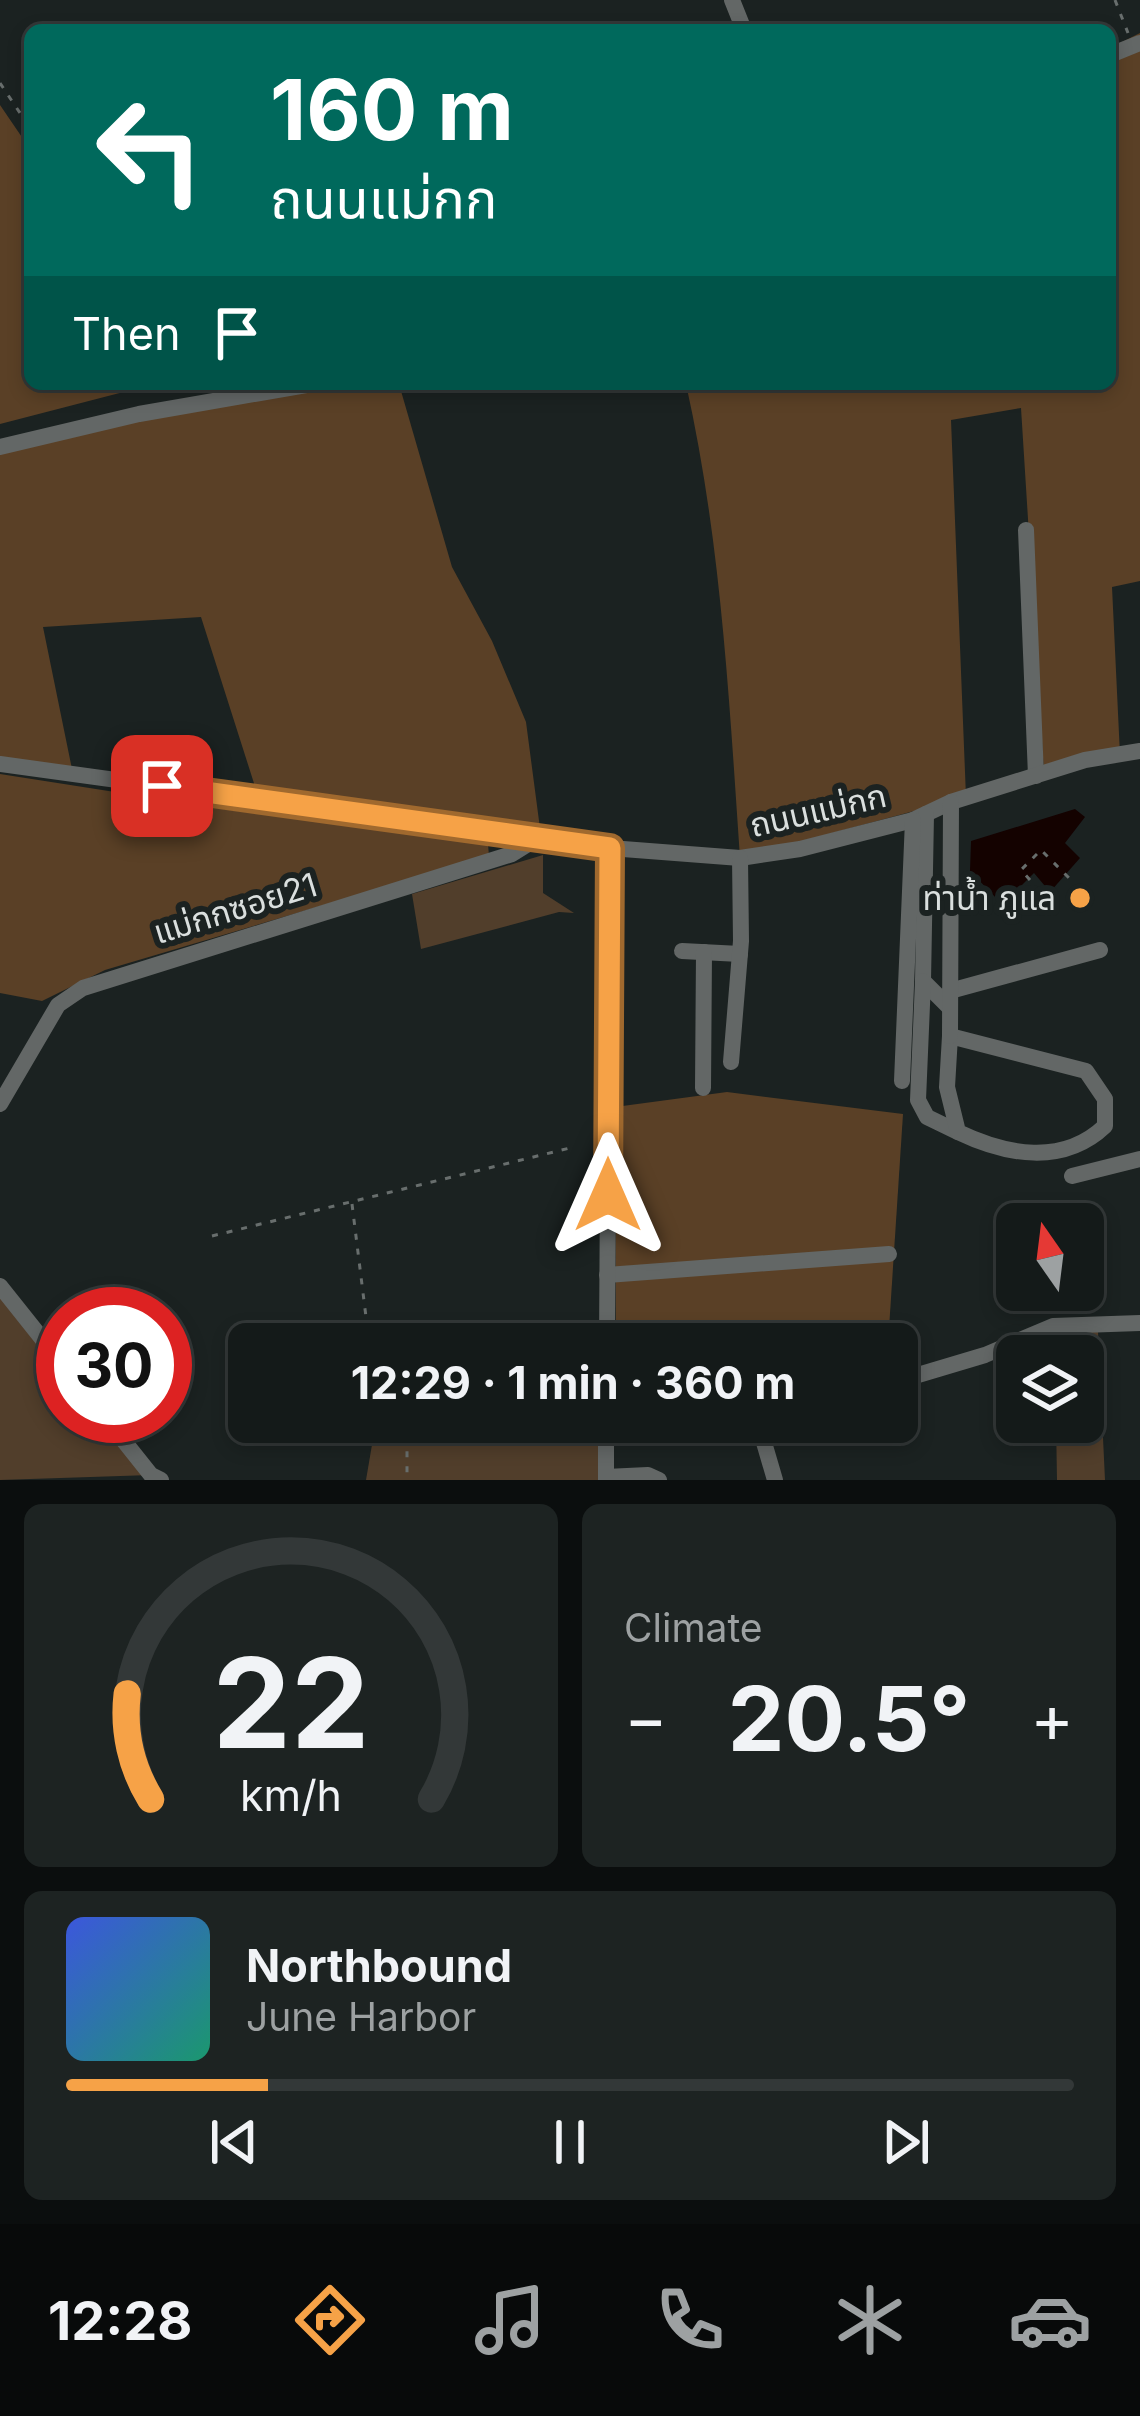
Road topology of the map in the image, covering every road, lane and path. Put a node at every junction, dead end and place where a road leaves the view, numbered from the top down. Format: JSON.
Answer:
{"nodes":[{"id":1,"x":1115,"y":0,"type":"edge"},
{"id":2,"x":1137,"y":44,"type":"edge"},
{"id":3,"x":0,"y":83,"type":"edge"},
{"id":4,"x":24,"y":119,"type":"edge"},
{"id":5,"x":275,"y":390,"type":"edge"},
{"id":6,"x":0,"y":447,"type":"edge"},
{"id":7,"x":1026,"y":530,"type":"dead end"},
{"id":8,"x":1140,"y":752,"type":"edge"},
{"id":9,"x":0,"y":764,"type":"edge"},
{"id":10,"x":1036,"y":776,"type":"junction"},
{"id":11,"x":951,"y":802,"type":"junction"},
{"id":12,"x":919,"y":817,"type":"junction"},
{"id":13,"x":541,"y":836,"type":"junction"},
{"id":14,"x":610,"y":848,"type":"junction"},
{"id":15,"x":740,"y":858,"type":"junction"},
{"id":16,"x":1067,"y":877,"type":"dead end"},
{"id":17,"x":1029,"y":879,"type":"dead end"},
{"id":18,"x":1100,"y":950,"type":"dead end"},
{"id":19,"x":682,"y":951,"type":"dead end"},
{"id":20,"x":704,"y":952,"type":"junction"},
{"id":21,"x":740,"y":954,"type":"junction"},
{"id":22,"x":923,"y":981,"type":"junction"},
{"id":23,"x":950,"y":999,"type":"junction"},
{"id":24,"x":950,"y":1036,"type":"junction"},
{"id":25,"x":731,"y":1062,"type":"dead end"},
{"id":26,"x":902,"y":1081,"type":"dead end"},
{"id":27,"x":703,"y":1088,"type":"dead end"},
{"id":28,"x":0,"y":1104,"type":"edge"},
{"id":29,"x":958,"y":1132,"type":"junction"},
{"id":30,"x":570,"y":1148,"type":"dead end"},
{"id":31,"x":1140,"y":1159,"type":"edge"},
{"id":32,"x":1072,"y":1176,"type":"dead end"},
{"id":33,"x":351,"y":1202,"type":"junction"},
{"id":34,"x":212,"y":1236,"type":"dead end"},
{"id":35,"x":889,"y":1254,"type":"dead end"},
{"id":36,"x":607,"y":1275,"type":"junction"},
{"id":37,"x":0,"y":1286,"type":"edge"},
{"id":38,"x":368,"y":1323,"type":"edge"},
{"id":39,"x":607,"y":1323,"type":"edge"},
{"id":40,"x":1140,"y":1323,"type":"edge"},
{"id":41,"x":36,"y":1331,"type":"edge"},
{"id":42,"x":918,"y":1375,"type":"dead end"},
{"id":43,"x":126,"y":1443,"type":"edge"},
{"id":44,"x":407,"y":1443,"type":"edge"},
{"id":45,"x":606,"y":1443,"type":"edge"},
{"id":46,"x":765,"y":1443,"type":"edge"},
{"id":47,"x":606,"y":1478,"type":"edge"},
{"id":48,"x":161,"y":1480,"type":"edge"},
{"id":49,"x":407,"y":1480,"type":"edge"},
{"id":50,"x":659,"y":1480,"type":"edge"},
{"id":51,"x":776,"y":1480,"type":"edge"}],
"edges":[{"from":1,"to":2,"type":"path"},
{"from":3,"to":4,"type":"path"},
{"from":5,"to":6,"type":"street"},
{"from":7,"to":10,"type":"street"},
{"from":8,"to":10,"type":"street","name":"ถนนแม่กก"},
{"from":9,"to":13,"type":"street","name":"ถนนแม่กก"},
{"from":10,"to":11,"type":"street","name":"ถนนแม่กก"},
{"from":11,"to":12,"type":"street","name":"ถนนแม่กก"},
{"from":11,"to":23,"type":"street"},
{"from":12,"to":15,"type":"street","name":"ถนนแม่กก"},
{"from":12,"to":22,"type":"street"},
{"from":12,"to":26,"type":"street"},
{"from":13,"to":14,"type":"street","name":"ถนนแม่กก"},
{"from":13,"to":28,"type":"street","name":"แม่กกซอย21"},
{"from":14,"to":15,"type":"street","name":"ถนนแม่กก"},
{"from":14,"to":36,"type":"street"},
{"from":15,"to":21,"type":"street"},
{"from":16,"to":17,"type":"path"},
{"from":18,"to":23,"type":"street"},
{"from":19,"to":20,"type":"street"},
{"from":20,"to":21,"type":"street"},
{"from":20,"to":27,"type":"street"},
{"from":21,"to":25,"type":"street"},
{"from":22,"to":23,"type":"street"},
{"from":22,"to":29,"type":"street"},
{"from":23,"to":24,"type":"street"},
{"from":24,"to":29,"type":"street"},
{"from":24,"to":29,"type":"street"},
{"from":30,"to":33,"type":"path"},
{"from":31,"to":32,"type":"street"},
{"from":33,"to":34,"type":"path"},
{"from":33,"to":38,"type":"path"},
{"from":35,"to":36,"type":"street"},
{"from":36,"to":39,"type":"street"},
{"from":37,"to":41,"type":"street"},
{"from":40,"to":42,"type":"street"},
{"from":43,"to":48,"type":"street"},
{"from":44,"to":49,"type":"path"},
{"from":45,"to":47,"type":"street"},
{"from":46,"to":51,"type":"street"},
{"from":47,"to":50,"type":"street"}]}
